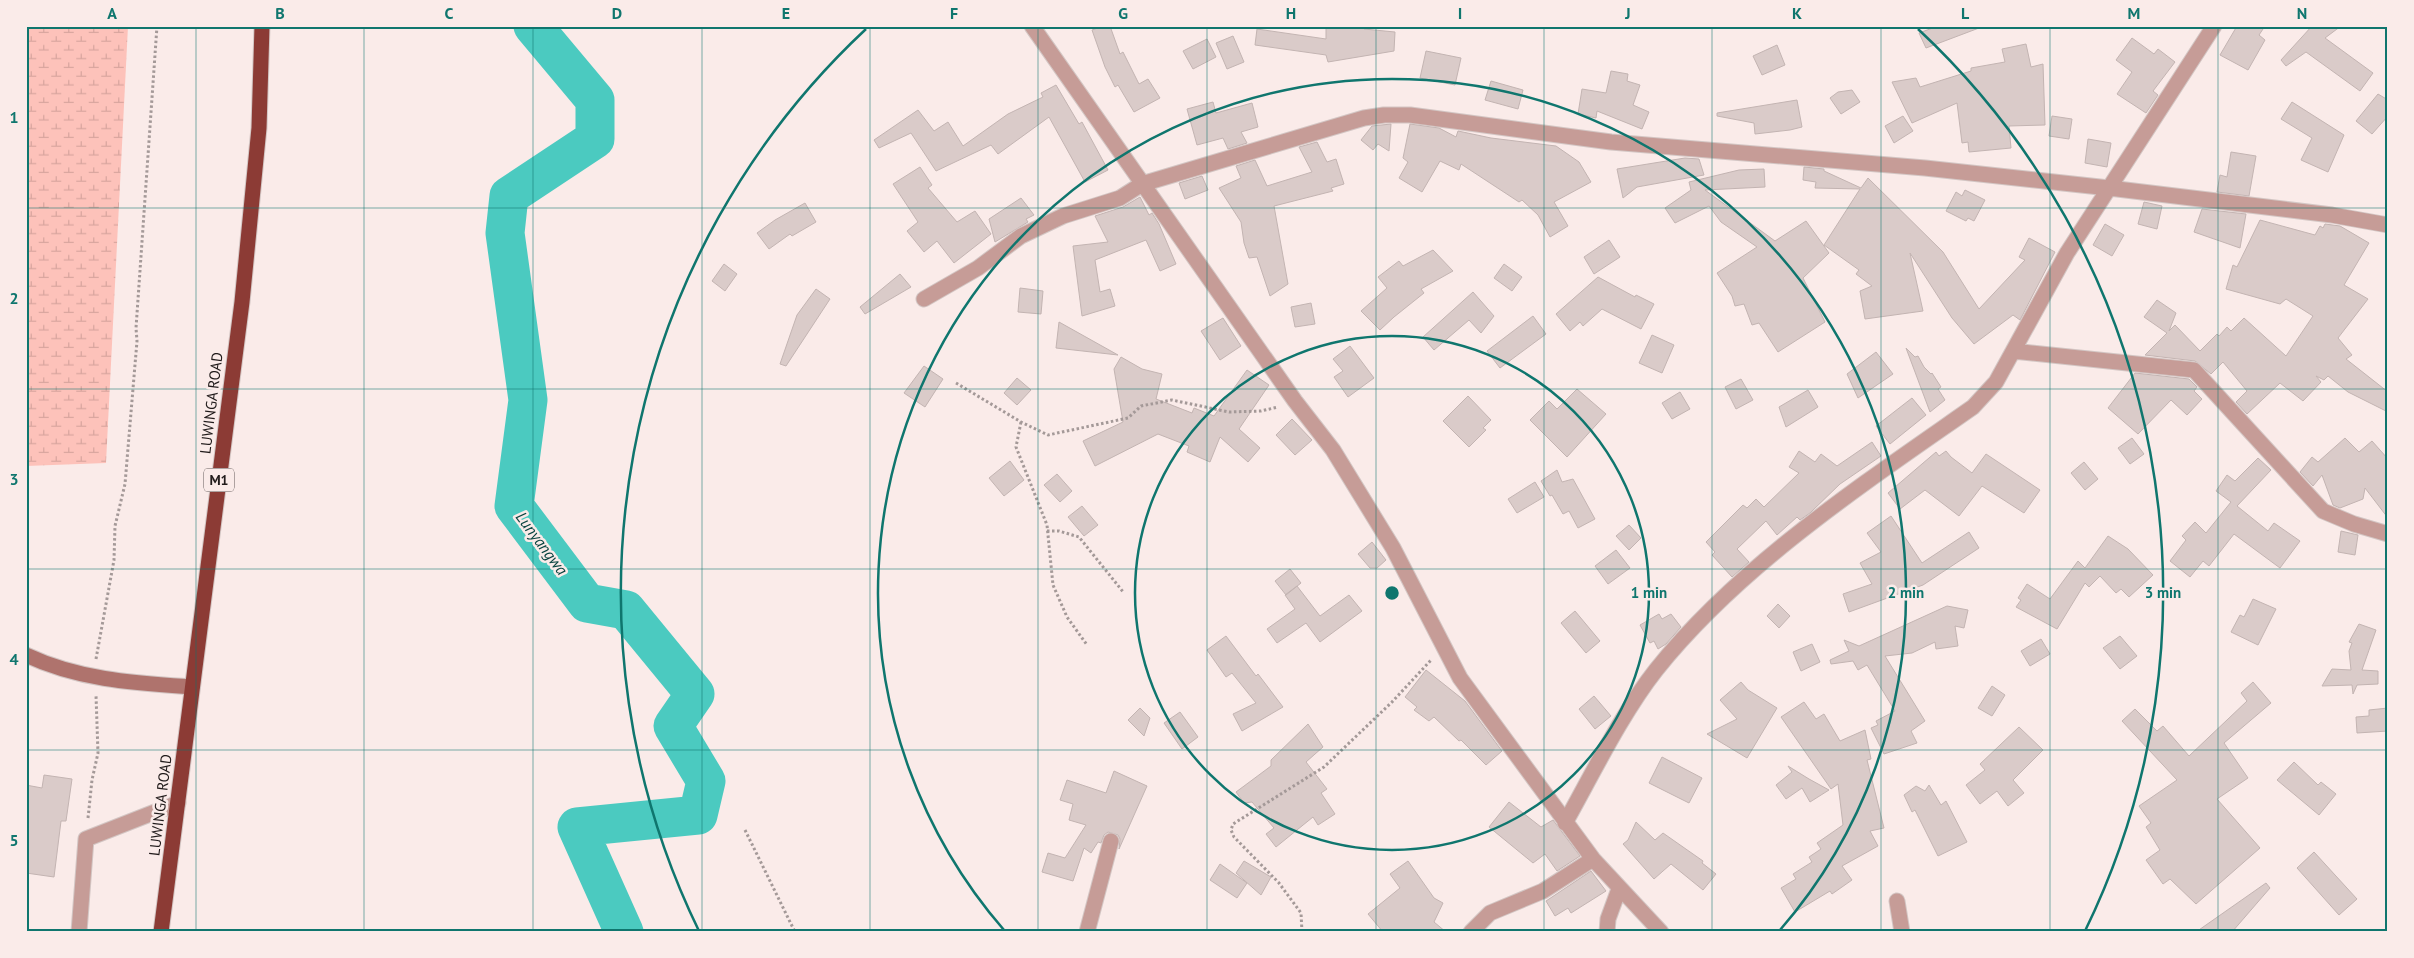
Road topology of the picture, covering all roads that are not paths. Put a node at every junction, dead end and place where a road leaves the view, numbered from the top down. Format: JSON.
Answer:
{"nodes":[{"id":1,"x":262,"y":26,"type":"edge"},
{"id":2,"x":1032,"y":26,"type":"edge"},
{"id":3,"x":2214,"y":26,"type":"edge"},
{"id":4,"x":1142,"y":184,"type":"junction"},
{"id":5,"x":2110,"y":188,"type":"junction"},
{"id":6,"x":2388,"y":225,"type":"edge"},
{"id":7,"x":924,"y":299,"type":"dead end"},
{"id":8,"x":2013,"y":351,"type":"junction"},
{"id":9,"x":2388,"y":534,"type":"edge"},
{"id":10,"x":26,"y":655,"type":"edge"},
{"id":11,"x":192,"y":687,"type":"junction"},
{"id":12,"x":178,"y":804,"type":"junction"},
{"id":13,"x":1565,"y":823,"type":"junction"},
{"id":14,"x":1111,"y":841,"type":"dead end"},
{"id":15,"x":1592,"y":859,"type":"junction"},
{"id":16,"x":1619,"y":889,"type":"junction"},
{"id":17,"x":1897,"y":902,"type":"dead end"},
{"id":18,"x":79,"y":932,"type":"edge"},
{"id":19,"x":161,"y":932,"type":"edge"},
{"id":20,"x":1087,"y":932,"type":"edge"},
{"id":21,"x":1471,"y":932,"type":"edge"},
{"id":22,"x":1607,"y":932,"type":"edge"},
{"id":23,"x":1661,"y":932,"type":"edge"},
{"id":24,"x":1902,"y":932,"type":"edge"}],
"edges":[{"from":1,"to":11,"type":"highway","name":"LUWINGA ROAD","number":"M1"},
{"from":2,"to":4,"type":"street"},
{"from":3,"to":5,"type":"street"},
{"from":4,"to":5,"type":"street"},
{"from":4,"to":7,"type":"street"},
{"from":4,"to":13,"type":"street"},
{"from":5,"to":6,"type":"street"},
{"from":5,"to":8,"type":"street"},
{"from":8,"to":9,"type":"street"},
{"from":8,"to":13,"type":"street"},
{"from":10,"to":11,"type":"street"},
{"from":11,"to":12,"type":"highway","name":"LUWINGA ROAD","number":"M1"},
{"from":12,"to":18,"type":"street"},
{"from":12,"to":19,"type":"highway","name":"LUWINGA ROAD","number":"M1"},
{"from":13,"to":15,"type":"street"},
{"from":14,"to":20,"type":"street"},
{"from":15,"to":16,"type":"street"},
{"from":15,"to":21,"type":"street"},
{"from":16,"to":22,"type":"street"},
{"from":16,"to":23,"type":"street"},
{"from":17,"to":24,"type":"street"}]}
